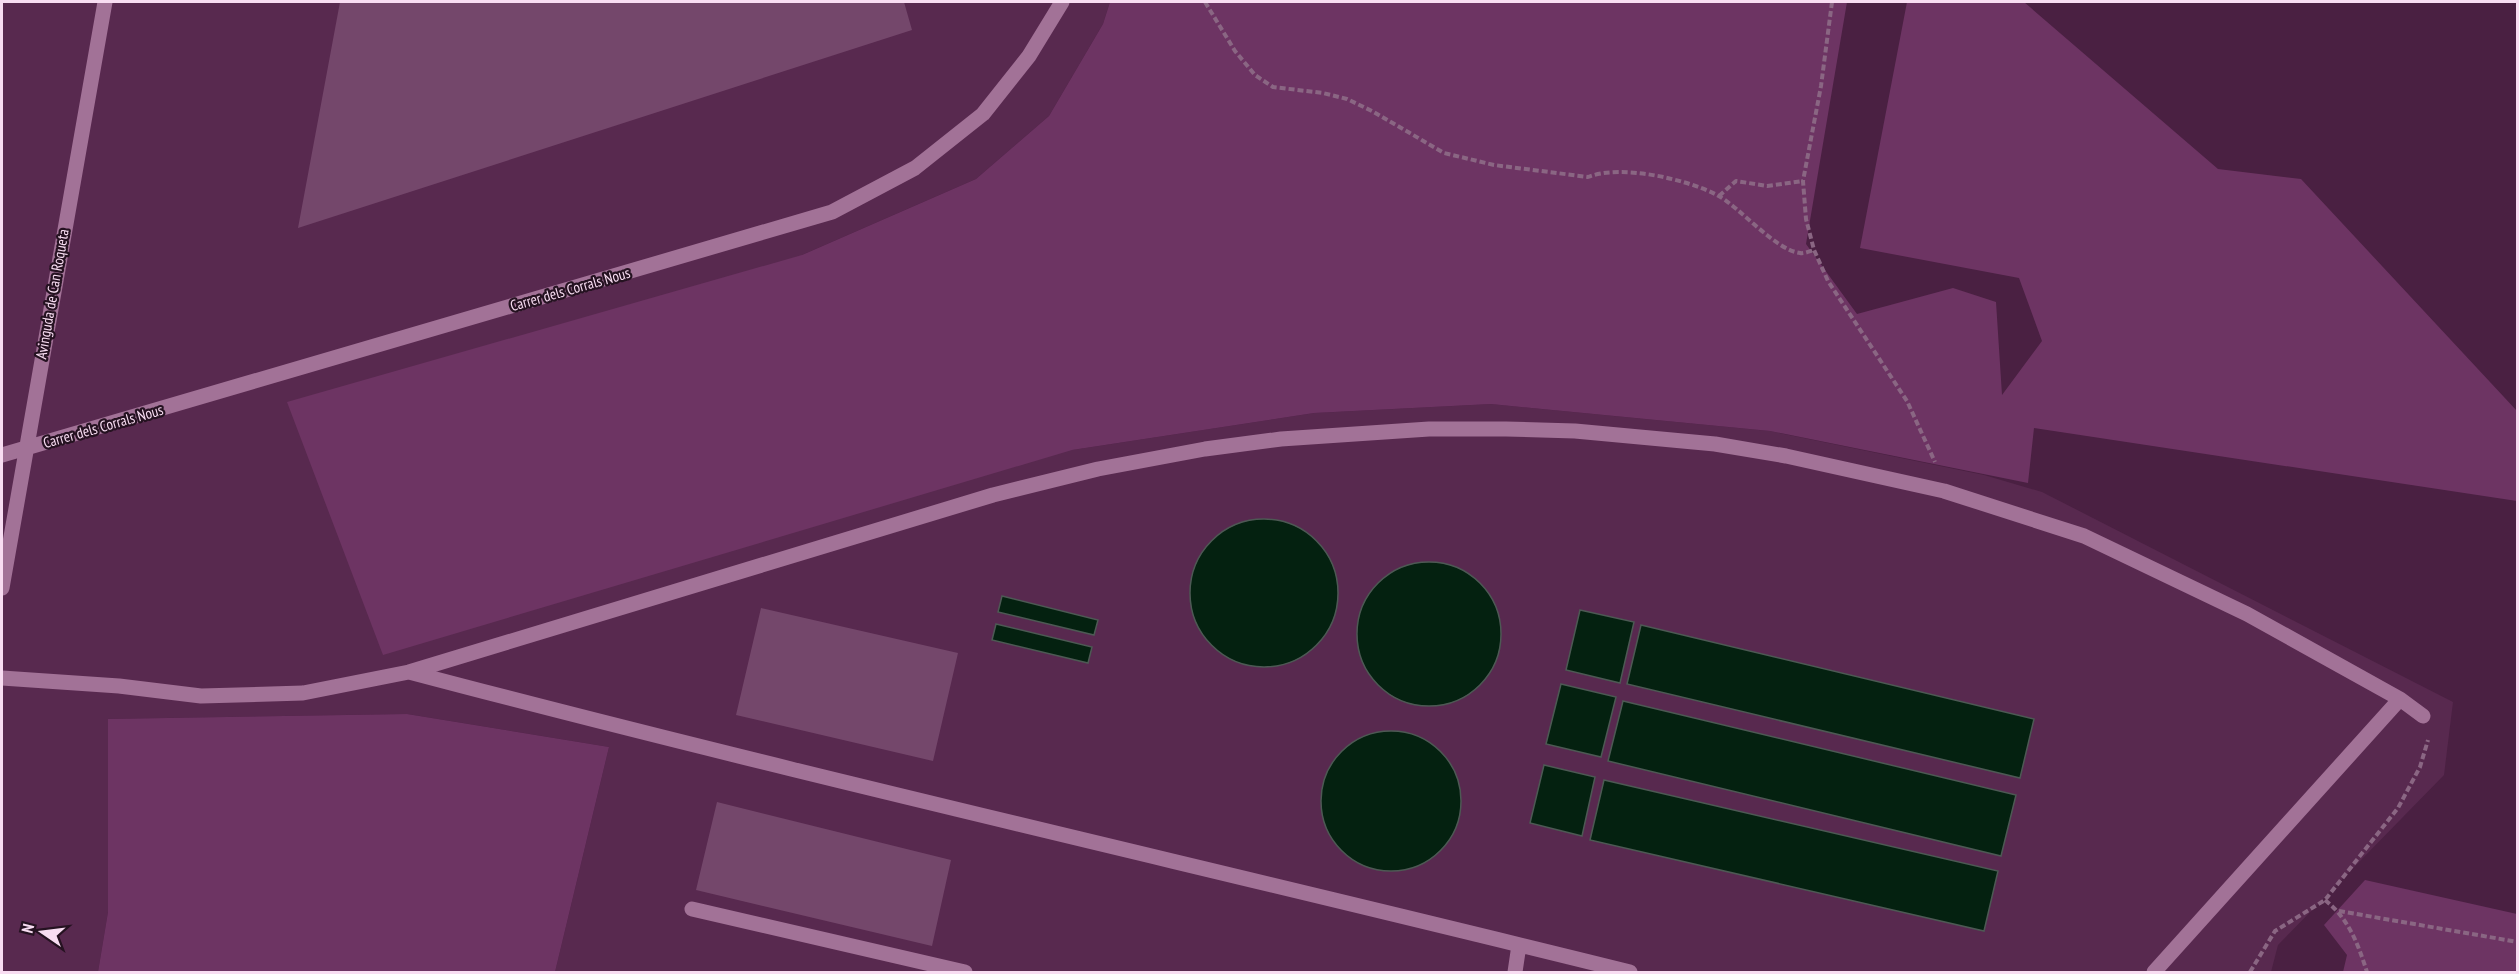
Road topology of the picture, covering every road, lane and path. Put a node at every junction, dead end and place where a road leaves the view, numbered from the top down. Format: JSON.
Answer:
{"nodes":[{"id":1,"x":105,"y":2,"type":"edge"},
{"id":2,"x":1062,"y":2,"type":"edge"},
{"id":3,"x":1205,"y":2,"type":"edge"},
{"id":4,"x":1832,"y":2,"type":"edge"},
{"id":5,"x":1803,"y":181,"type":"junction"},
{"id":6,"x":1719,"y":196,"type":"junction"},
{"id":7,"x":1814,"y":250,"type":"junction"},
{"id":8,"x":24,"y":449,"type":"junction"},
{"id":9,"x":2,"y":456,"type":"edge"},
{"id":10,"x":1944,"y":490,"type":"junction"},
{"id":11,"x":2,"y":588,"type":"edge"},
{"id":12,"x":409,"y":672,"type":"junction"},
{"id":13,"x":2,"y":678,"type":"edge"},
{"id":14,"x":2400,"y":699,"type":"junction"},
{"id":15,"x":2423,"y":716,"type":"joint"},
{"id":16,"x":2325,"y":900,"type":"junction"},
{"id":17,"x":692,"y":909,"type":"dead end"},
{"id":18,"x":2339,"y":911,"type":"junction"},
{"id":19,"x":2517,"y":942,"type":"edge"},
{"id":20,"x":1519,"y":945,"type":"junction"},
{"id":21,"x":965,"y":972,"type":"edge"},
{"id":22,"x":1515,"y":972,"type":"edge"},
{"id":23,"x":1630,"y":972,"type":"edge"},
{"id":24,"x":2154,"y":972,"type":"edge"},
{"id":25,"x":2250,"y":972,"type":"edge"},
{"id":26,"x":2367,"y":972,"type":"edge"}],
"edges":[{"from":1,"to":8,"type":"street","name":"Avinguda de Can Roqueta"},
{"from":2,"to":8,"type":"street","name":"Carrer dels Corrals Nous"},
{"from":3,"to":6,"type":"path"},
{"from":4,"to":5,"type":"path"},
{"from":5,"to":6,"type":"path"},
{"from":5,"to":7,"type":"path"},
{"from":6,"to":7,"type":"path"},
{"from":7,"to":10,"type":"path"},
{"from":8,"to":9,"type":"street","name":"Carrer dels Corrals Nous"},
{"from":8,"to":11,"type":"street","name":"Avinguda de Can Roqueta"},
{"from":10,"to":12,"type":"street"},
{"from":10,"to":14,"type":"street"},
{"from":12,"to":13,"type":"street"},
{"from":12,"to":20,"type":"street"},
{"from":14,"to":15,"type":"street"},
{"from":14,"to":24,"type":"street"},
{"from":15,"to":16,"type":"path"},
{"from":16,"to":18,"type":"path"},
{"from":16,"to":25,"type":"path"},
{"from":17,"to":21,"type":"street"},
{"from":18,"to":19,"type":"path"},
{"from":18,"to":26,"type":"path"},
{"from":20,"to":22,"type":"street"},
{"from":20,"to":23,"type":"street"}]}
